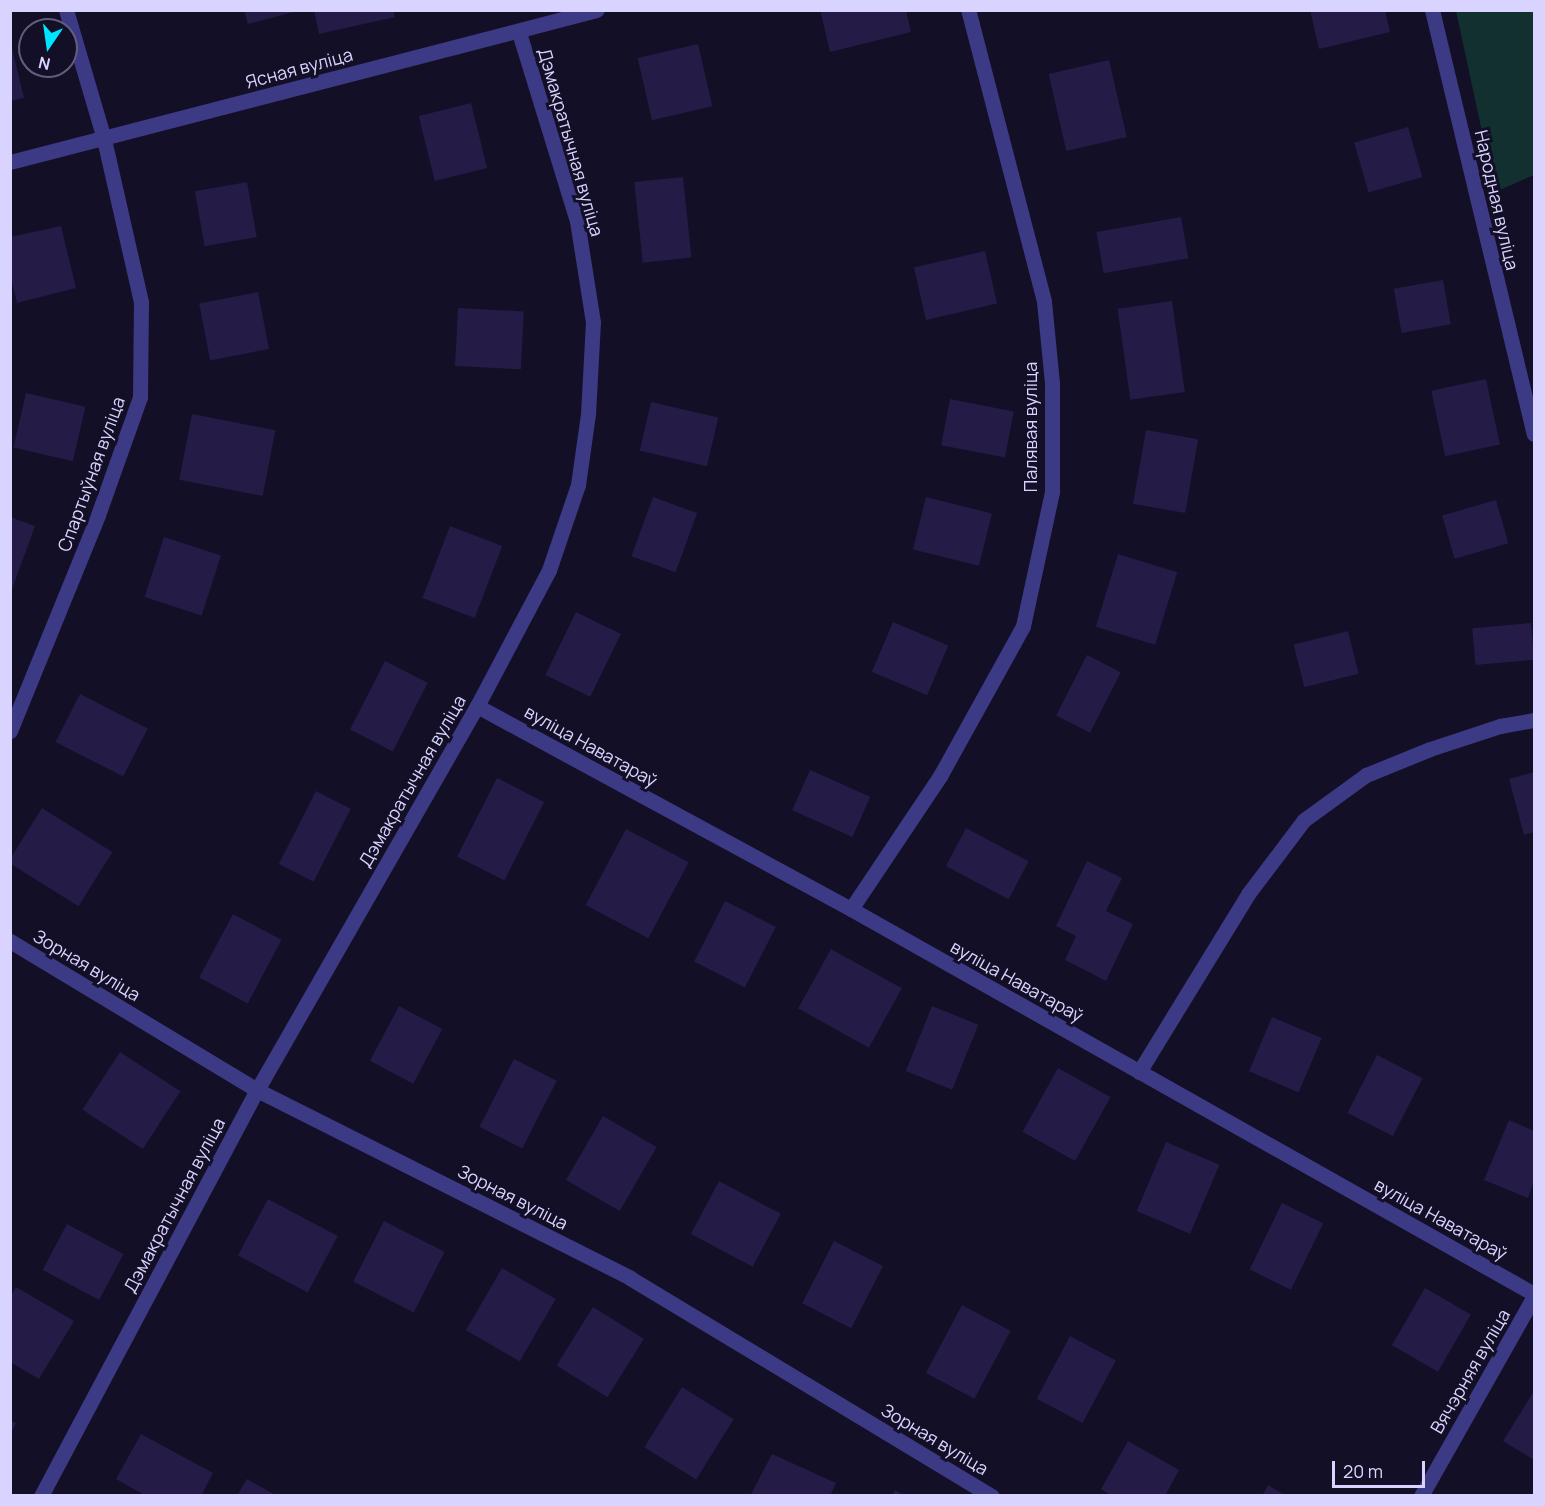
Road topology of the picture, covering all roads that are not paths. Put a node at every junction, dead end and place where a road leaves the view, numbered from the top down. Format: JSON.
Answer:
{"nodes":[{"id":1,"x":66,"y":10,"type":"edge"},
{"id":2,"x":597,"y":10,"type":"edge"},
{"id":3,"x":968,"y":10,"type":"edge"},
{"id":4,"x":1432,"y":10,"type":"edge"},
{"id":5,"x":519,"y":32,"type":"junction"},
{"id":6,"x":104,"y":139,"type":"junction"},
{"id":7,"x":10,"y":162,"type":"edge"},
{"id":8,"x":1534,"y":434,"type":"edge"},
{"id":9,"x":477,"y":706,"type":"junction"},
{"id":10,"x":1534,"y":720,"type":"edge"},
{"id":11,"x":10,"y":731,"type":"edge"},
{"id":12,"x":851,"y":909,"type":"junction"},
{"id":13,"x":10,"y":941,"type":"edge"},
{"id":14,"x":1139,"y":1072,"type":"junction"},
{"id":15,"x":257,"y":1090,"type":"junction"},
{"id":16,"x":1534,"y":1295,"type":"edge"},
{"id":17,"x":41,"y":1496,"type":"edge"},
{"id":18,"x":992,"y":1496,"type":"edge"},
{"id":19,"x":1421,"y":1496,"type":"edge"}],
"edges":[{"from":1,"to":6,"type":"street","name":"Спартыўная вуліца"},
{"from":2,"to":5,"type":"street","name":"Ясная вуліца"},
{"from":3,"to":12,"type":"street","name":"Палявая вуліца"},
{"from":4,"to":8,"type":"street","name":"Народная вуліца"},
{"from":5,"to":6,"type":"street","name":"Ясная вуліца"},
{"from":5,"to":9,"type":"street","name":"Дэмакратычная вуліца"},
{"from":6,"to":7,"type":"street","name":"Ясная вуліца"},
{"from":6,"to":11,"type":"street","name":"Спартыўная вуліца"},
{"from":9,"to":12,"type":"street","name":"вуліца Наватараў"},
{"from":9,"to":15,"type":"street","name":"Дэмакратычная вуліца"},
{"from":10,"to":14,"type":"street"},
{"from":12,"to":14,"type":"street","name":"вуліца Наватараў"},
{"from":13,"to":15,"type":"street","name":"Зорная вуліца"},
{"from":14,"to":16,"type":"street","name":"вуліца Наватараў"},
{"from":15,"to":17,"type":"street","name":"Дэмакратычная вуліца"},
{"from":15,"to":18,"type":"street","name":"Зорная вуліца"},
{"from":16,"to":19,"type":"street","name":"Вячэрняя вуліца"}]}
